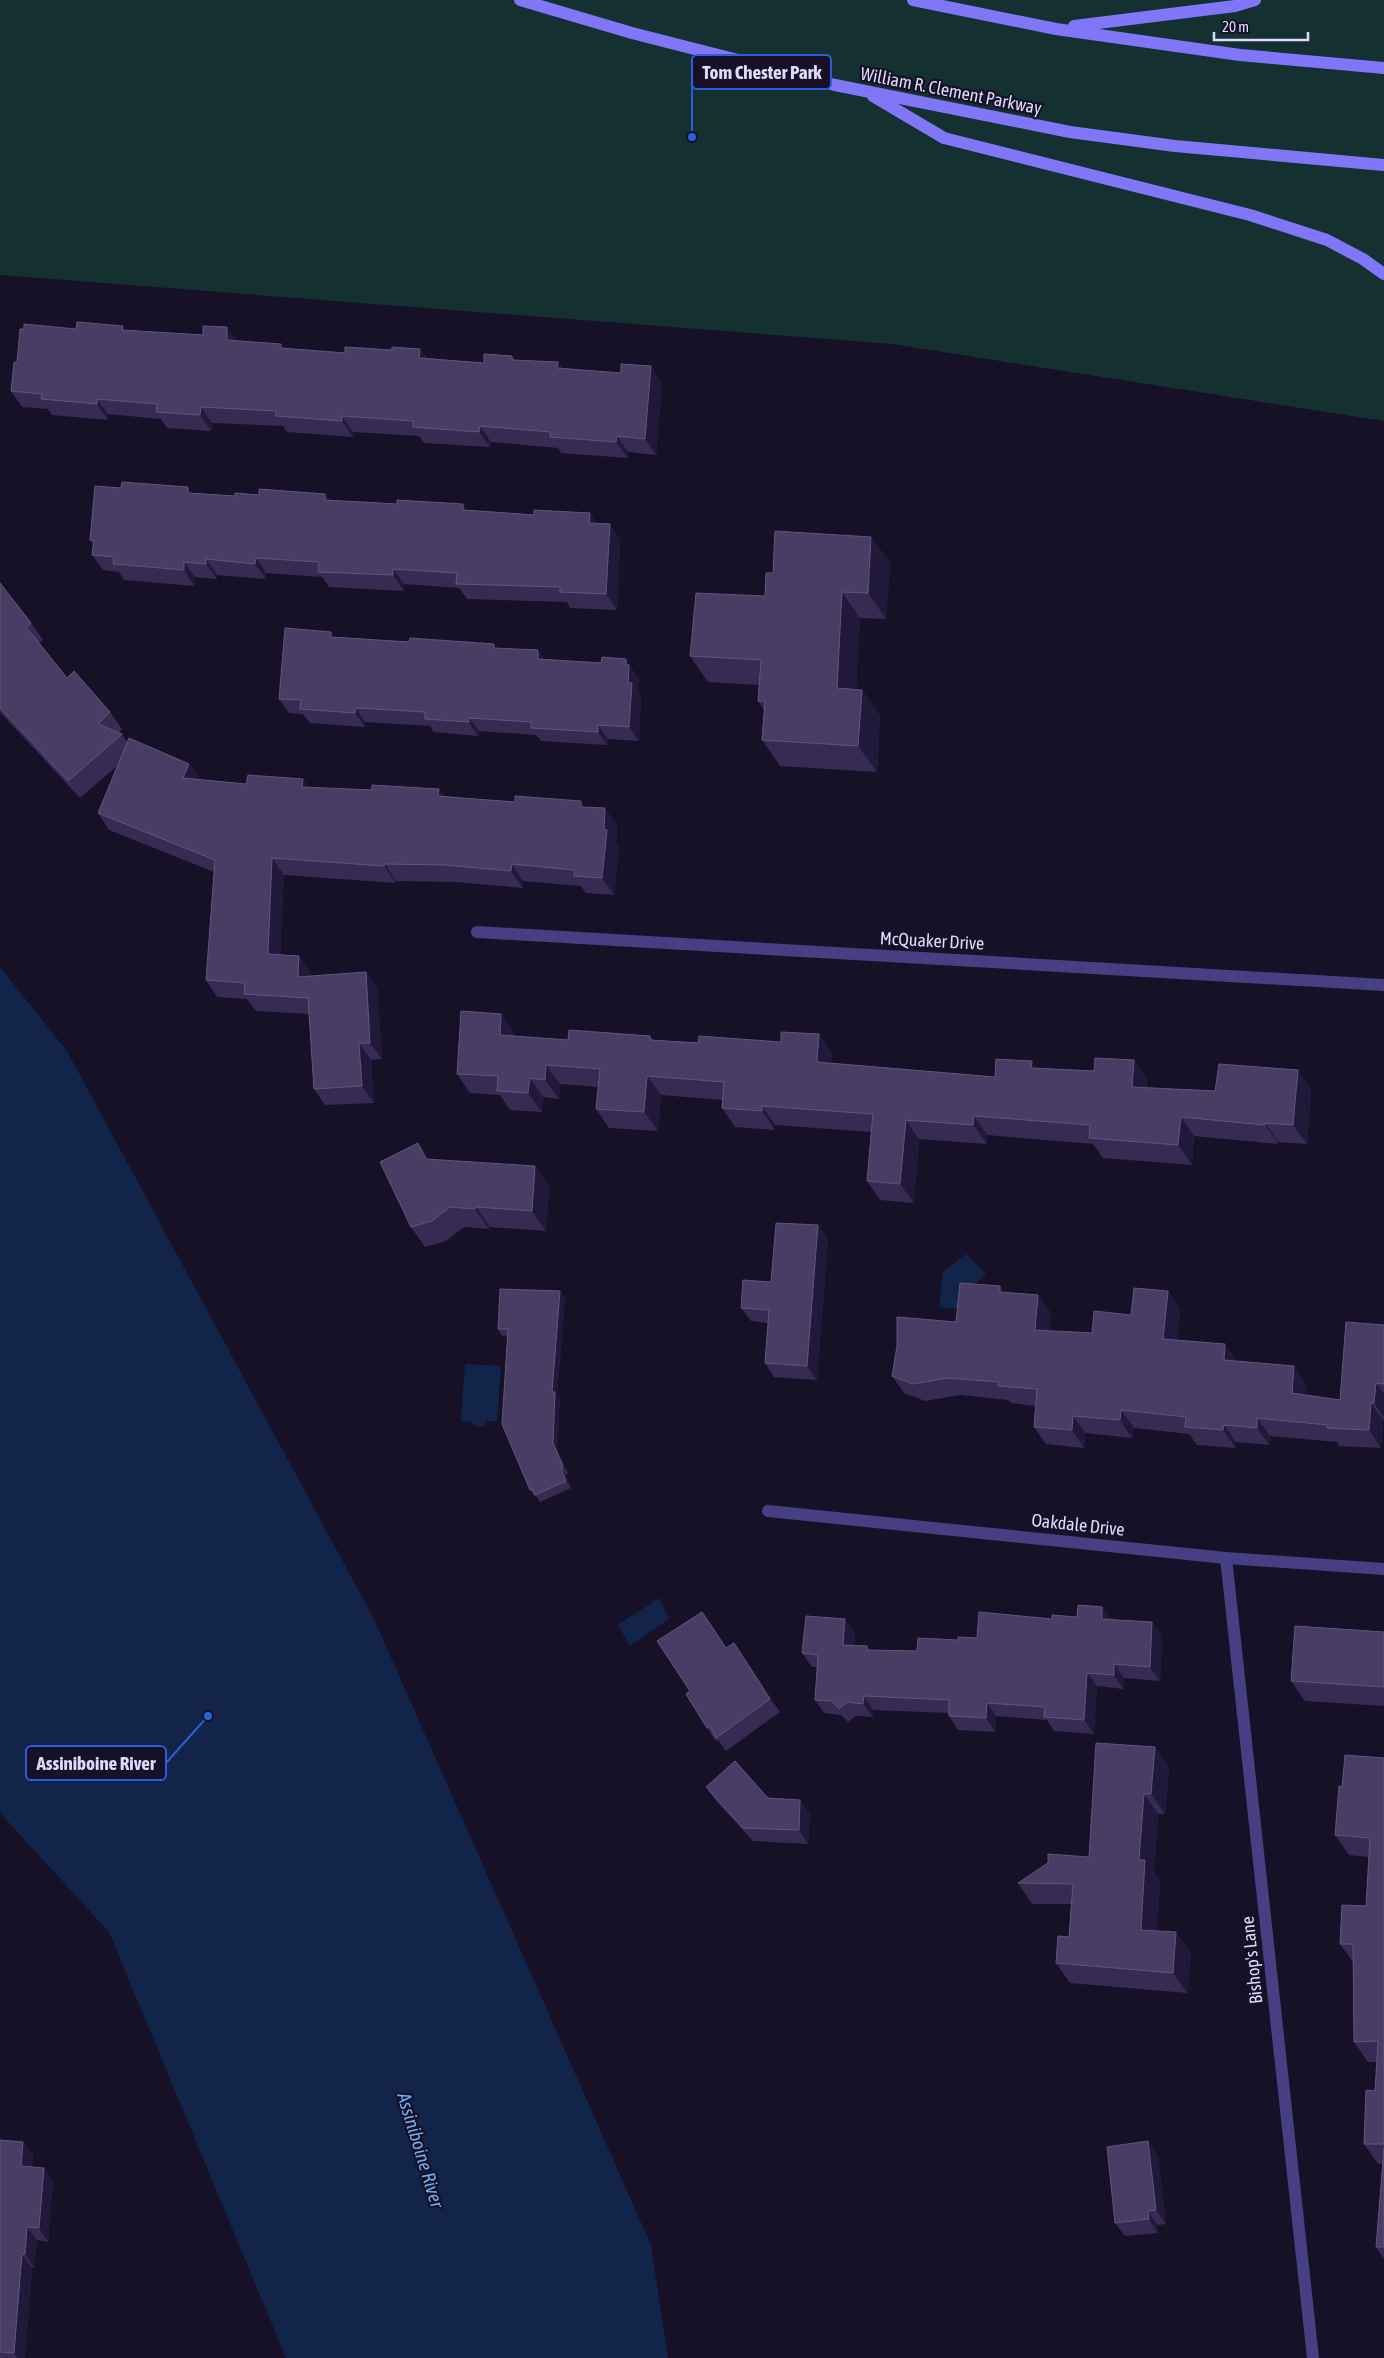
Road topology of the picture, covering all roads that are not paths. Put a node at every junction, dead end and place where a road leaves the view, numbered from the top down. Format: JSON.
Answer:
{"nodes":[{"id":1,"x":520,"y":0,"type":"edge"},
{"id":2,"x":913,"y":0,"type":"edge"},
{"id":3,"x":1255,"y":0,"type":"edge"},
{"id":4,"x":1056,"y":29,"type":"junction"},
{"id":5,"x":1384,"y":68,"type":"edge"},
{"id":6,"x":864,"y":91,"type":"junction"},
{"id":7,"x":1384,"y":166,"type":"edge"},
{"id":8,"x":1384,"y":274,"type":"edge"},
{"id":9,"x":477,"y":932,"type":"dead end"},
{"id":10,"x":1384,"y":984,"type":"edge"},
{"id":11,"x":768,"y":1511,"type":"dead end"},
{"id":12,"x":1226,"y":1558,"type":"junction"},
{"id":13,"x":1384,"y":1569,"type":"edge"},
{"id":14,"x":1313,"y":2358,"type":"edge"}],
"edges":[{"from":1,"to":6,"type":"main road","name":"William R. Clement Parkway"},
{"from":2,"to":4,"type":"main road"},
{"from":3,"to":4,"type":"main road"},
{"from":4,"to":5,"type":"main road"},
{"from":6,"to":7,"type":"main road","name":"William R. Clement Parkway"},
{"from":6,"to":8,"type":"main road"},
{"from":9,"to":10,"type":"street","name":"McQuaker Drive"},
{"from":11,"to":12,"type":"street","name":"Oakdale Drive"},
{"from":12,"to":13,"type":"street","name":"Oakdale Drive"},
{"from":12,"to":14,"type":"street","name":"Bishop's Lane"}]}
